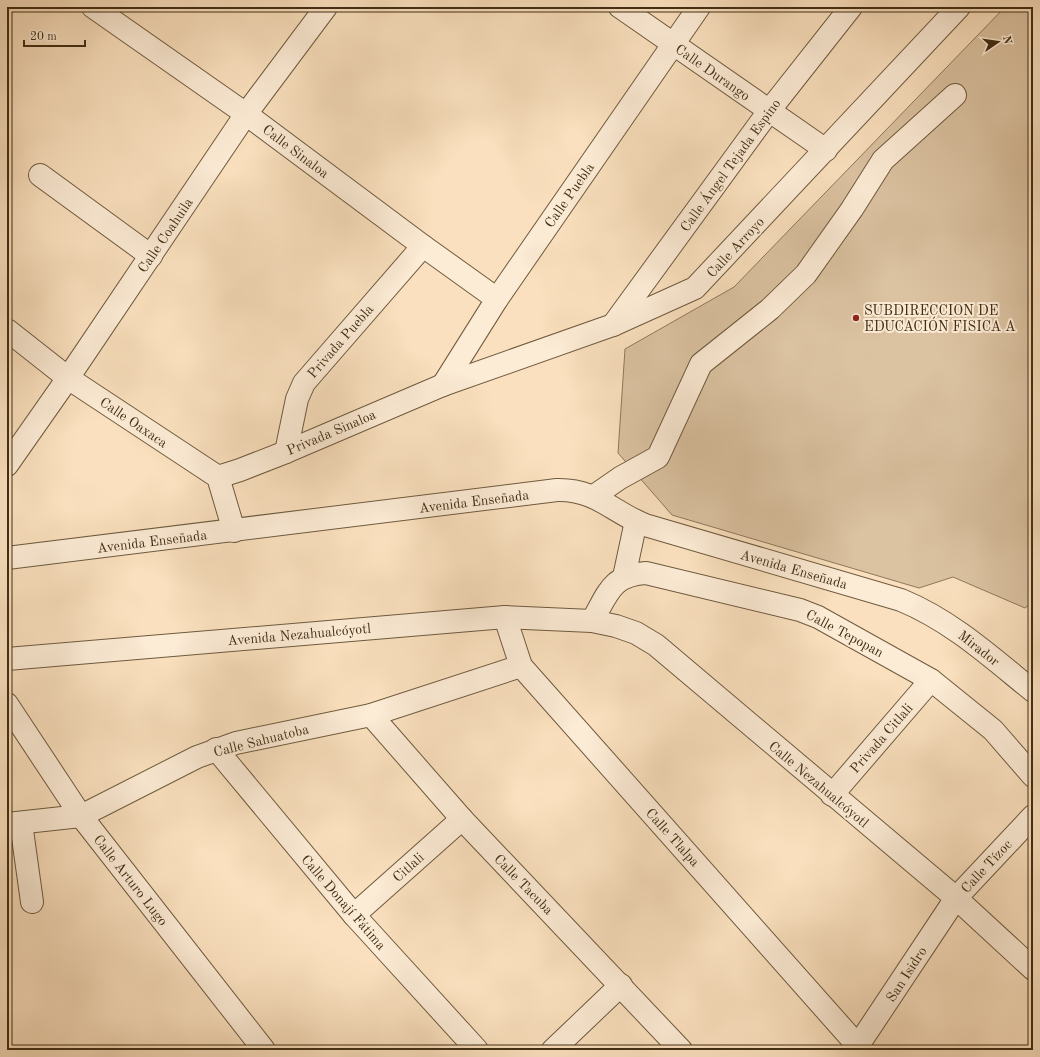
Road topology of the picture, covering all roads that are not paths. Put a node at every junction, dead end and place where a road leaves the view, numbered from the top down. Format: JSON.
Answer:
{"nodes":[{"id":1,"x":93,"y":7,"type":"edge"},
{"id":2,"x":326,"y":7,"type":"edge"},
{"id":3,"x":620,"y":7,"type":"edge"},
{"id":4,"x":699,"y":7,"type":"edge"},
{"id":5,"x":851,"y":7,"type":"edge"},
{"id":6,"x":959,"y":7,"type":"edge"},
{"id":7,"x":673,"y":44,"type":"junction"},
{"id":8,"x":955,"y":95,"type":"dead end"},
{"id":9,"x":769,"y":111,"type":"junction"},
{"id":10,"x":246,"y":114,"type":"junction"},
{"id":11,"x":826,"y":150,"type":"junction"},
{"id":12,"x":40,"y":175,"type":"dead end"},
{"id":13,"x":423,"y":246,"type":"junction"},
{"id":14,"x":151,"y":256,"type":"junction"},
{"id":15,"x":498,"y":299,"type":"junction"},
{"id":16,"x":613,"y":325,"type":"junction"},
{"id":17,"x":7,"y":330,"type":"edge"},
{"id":18,"x":68,"y":378,"type":"junction"},
{"id":19,"x":443,"y":385,"type":"junction"},
{"id":20,"x":286,"y":452,"type":"junction"},
{"id":21,"x":7,"y":465,"type":"edge"},
{"id":22,"x":218,"y":477,"type":"junction"},
{"id":23,"x":594,"y":496,"type":"junction"},
{"id":24,"x":636,"y":521,"type":"junction"},
{"id":25,"x":234,"y":531,"type":"junction"},
{"id":26,"x":7,"y":558,"type":"edge"},
{"id":27,"x":624,"y":577,"type":"junction"},
{"id":28,"x":922,"y":609,"type":"joint"},
{"id":29,"x":506,"y":617,"type":"junction"},
{"id":30,"x":592,"y":621,"type":"junction"},
{"id":31,"x":7,"y":659,"type":"edge"},
{"id":32,"x":521,"y":666,"type":"junction"},
{"id":33,"x":931,"y":680,"type":"junction"},
{"id":34,"x":1033,"y":691,"type":"edge"},
{"id":35,"x":7,"y":704,"type":"edge"},
{"id":36,"x":371,"y":715,"type":"junction"},
{"id":37,"x":216,"y":749,"type":"junction"},
{"id":38,"x":1033,"y":776,"type":"edge"},
{"id":39,"x":832,"y":795,"type":"junction"},
{"id":40,"x":81,"y":816,"type":"junction"},
{"id":41,"x":1033,"y":816,"type":"edge"},
{"id":42,"x":462,"y":819,"type":"junction"},
{"id":43,"x":14,"y":823,"type":"edge"},
{"id":44,"x":956,"y":898,"type":"junction"},
{"id":45,"x":32,"y":902,"type":"dead end"},
{"id":46,"x":354,"y":915,"type":"junction"},
{"id":47,"x":1033,"y":969,"type":"edge"},
{"id":48,"x":620,"y":985,"type":"junction"},
{"id":49,"x":857,"y":1048,"type":"edge"},
{"id":50,"x":264,"y":1050,"type":"edge"},
{"id":51,"x":477,"y":1050,"type":"edge"},
{"id":52,"x":553,"y":1050,"type":"edge"},
{"id":53,"x":681,"y":1050,"type":"edge"}],
"edges":[{"from":1,"to":10,"type":"street","name":"Calle Sinaloa"},
{"from":2,"to":10,"type":"street","name":"Calle Coahuila"},
{"from":3,"to":7,"type":"street","name":"Calle Durango"},
{"from":4,"to":7,"type":"street","name":"Calle Puebla"},
{"from":5,"to":9,"type":"street","name":"Calle Ángel Tejada Espino"},
{"from":6,"to":11,"type":"street","name":"Calle Arroyo"},
{"from":7,"to":9,"type":"street","name":"Calle Durango"},
{"from":7,"to":15,"type":"street","name":"Calle Puebla"},
{"from":8,"to":23,"type":"street"},
{"from":9,"to":11,"type":"street","name":"Calle Durango"},
{"from":9,"to":16,"type":"street","name":"Calle Ángel Tejada Espino"},
{"from":10,"to":13,"type":"street","name":"Calle Sinaloa"},
{"from":10,"to":14,"type":"street","name":"Calle Coahuila"},
{"from":11,"to":16,"type":"street","name":"Calle Arroyo"},
{"from":12,"to":14,"type":"street"},
{"from":13,"to":15,"type":"street","name":"Calle Sinaloa"},
{"from":13,"to":20,"type":"street","name":"Privada Puebla"},
{"from":14,"to":18,"type":"street","name":"Calle Coahuila"},
{"from":15,"to":19,"type":"street","name":"Calle Puebla"},
{"from":16,"to":19,"type":"street","name":"Calle Arroyo"},
{"from":17,"to":18,"type":"street","name":"Calle Oaxaca"},
{"from":18,"to":21,"type":"street","name":"Calle Coahuila"},
{"from":18,"to":22,"type":"street","name":"Calle Oaxaca"},
{"from":19,"to":20,"type":"street","name":"Privada Sinaloa"},
{"from":20,"to":22,"type":"street","name":"Privada Sinaloa"},
{"from":22,"to":25,"type":"street"},
{"from":23,"to":24,"type":"street","name":"Avenida Enseñada"},
{"from":23,"to":25,"type":"street","name":"Avenida Enseñada"},
{"from":24,"to":27,"type":"street"},
{"from":24,"to":28,"type":"street","name":"Avenida Enseñada"},
{"from":25,"to":26,"type":"street","name":"Avenida Enseñada"},
{"from":27,"to":30,"type":"street"},
{"from":27,"to":33,"type":"street","name":"Calle Tepopan"},
{"from":28,"to":34,"type":"street","name":"Mirador"},
{"from":29,"to":30,"type":"street","name":"Avenida Nezahualcóyotl"},
{"from":29,"to":31,"type":"street","name":"Avenida Nezahualcóyotl"},
{"from":29,"to":32,"type":"street","name":"Calle Tlalpa"},
{"from":30,"to":39,"type":"street","name":"Calle Nezahualcóyotl"},
{"from":32,"to":36,"type":"street","name":"Calle Sahuatoba"},
{"from":32,"to":49,"type":"street","name":"Calle Tlalpa"},
{"from":33,"to":38,"type":"street","name":"Calle Tepopan"},
{"from":33,"to":39,"type":"street","name":"Privada Citlali"},
{"from":35,"to":40,"type":"street","name":"Calle Arturo Lugo"},
{"from":36,"to":37,"type":"street","name":"Calle Sahuatoba"},
{"from":36,"to":42,"type":"street","name":"Calle Tacuba"},
{"from":37,"to":40,"type":"street","name":"Calle Sahuatoba"},
{"from":37,"to":46,"type":"street","name":"Calle Donají Fátima"},
{"from":39,"to":44,"type":"street","name":"Calle Nezahualcóyotl"},
{"from":40,"to":43,"type":"street","name":"Calle Sahuatoba"},
{"from":40,"to":50,"type":"street","name":"Calle Arturo Lugo"},
{"from":41,"to":44,"type":"street","name":"Calle Tízoc"},
{"from":42,"to":46,"type":"street","name":"Citlali"},
{"from":42,"to":48,"type":"street","name":"Calle Tacuba"},
{"from":43,"to":45,"type":"street"},
{"from":44,"to":47,"type":"street","name":"Calle Nezahualcóyotl"},
{"from":44,"to":49,"type":"street","name":"San Isidro"},
{"from":46,"to":51,"type":"street","name":"Calle Donají Fátima"},
{"from":48,"to":52,"type":"street"},
{"from":48,"to":53,"type":"street","name":"Calle Tacuba"}]}
